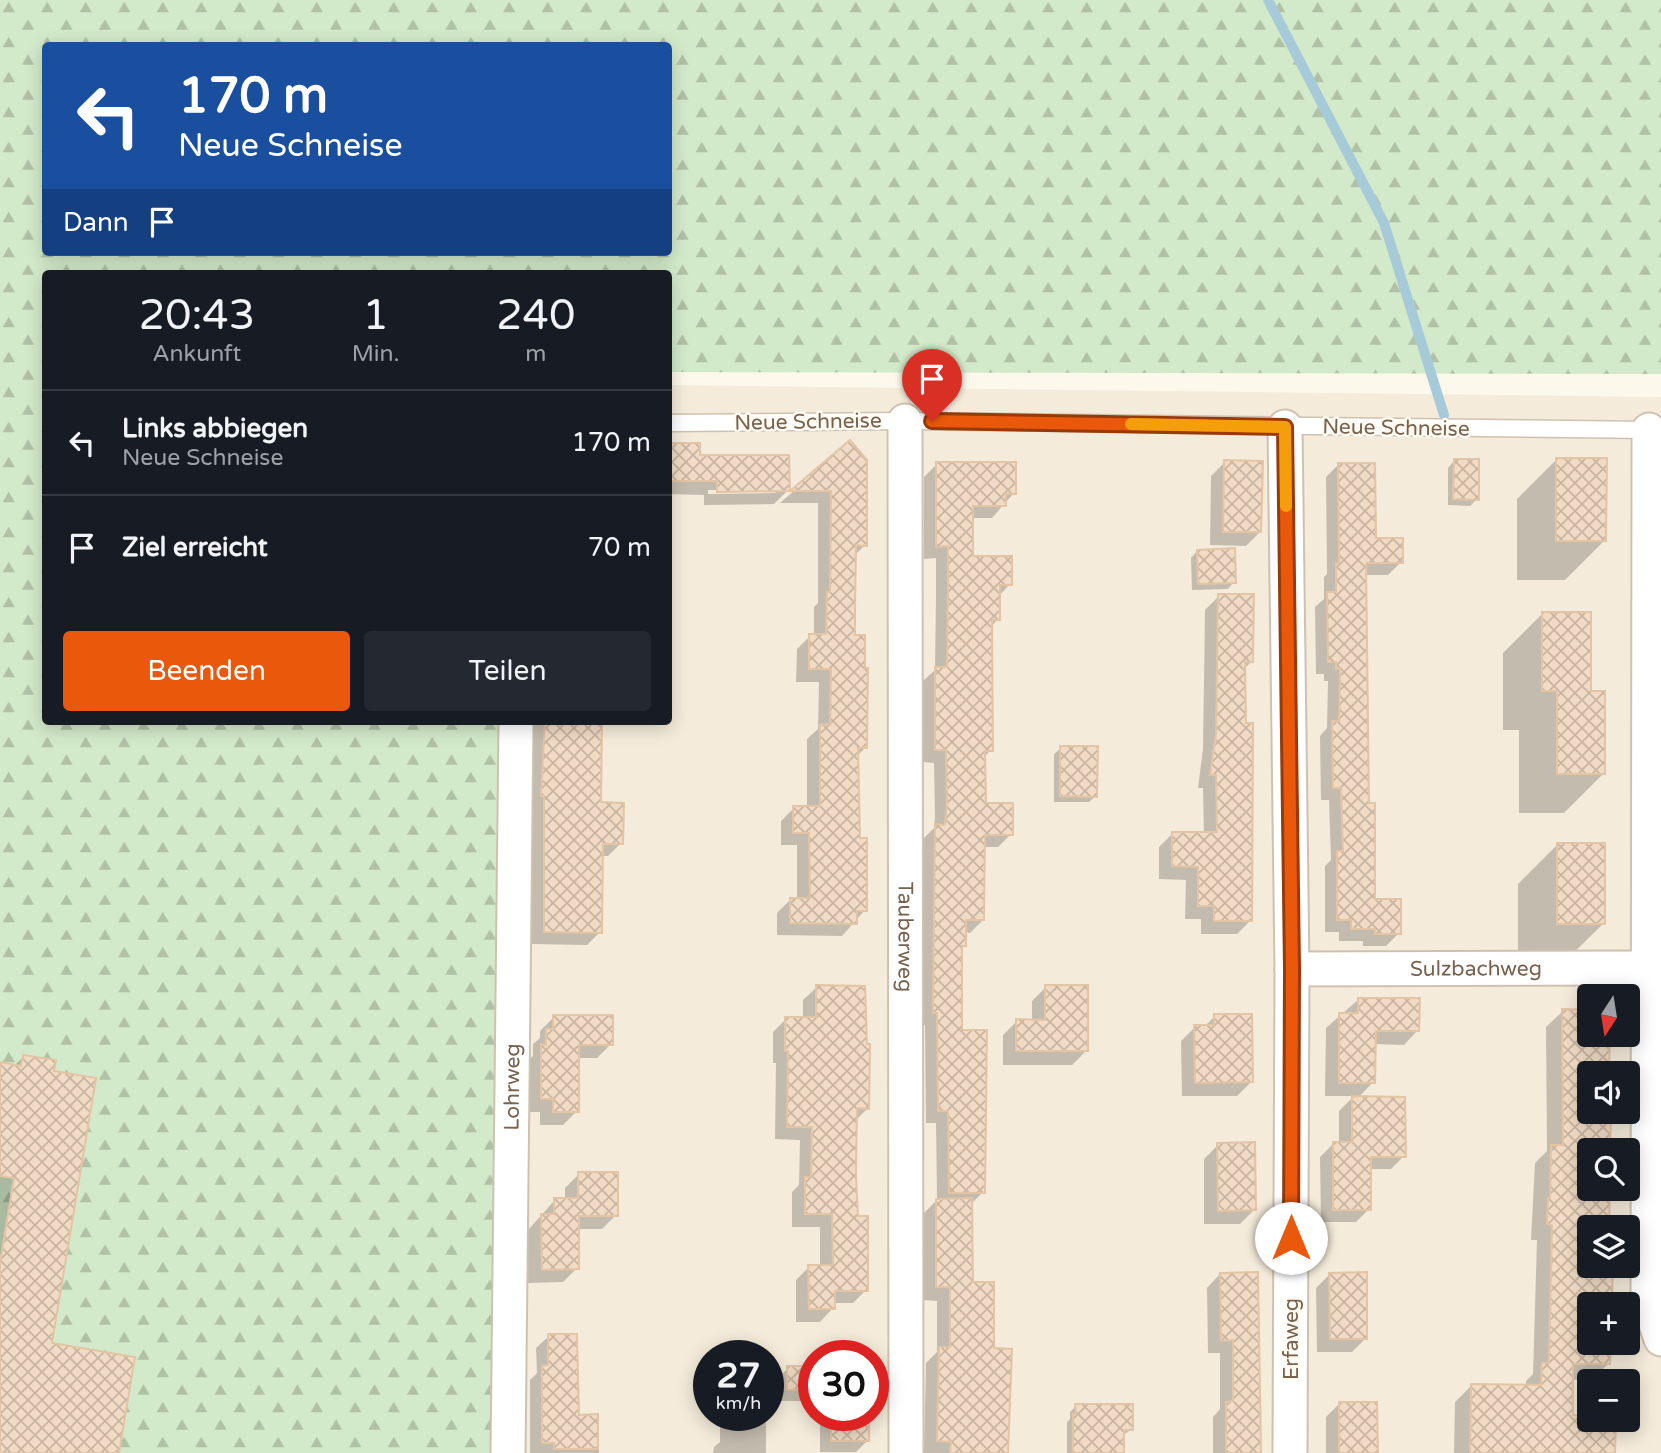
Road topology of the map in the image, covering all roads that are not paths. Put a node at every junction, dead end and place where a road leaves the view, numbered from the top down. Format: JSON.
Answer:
{"nodes":[{"id":1,"x":905,"y":421,"type":"junction"},
{"id":2,"x":672,"y":423,"type":"edge"},
{"id":3,"x":1285,"y":427,"type":"junction"},
{"id":4,"x":1655,"y":430,"type":"edge"},
{"id":5,"x":516,"y":725,"type":"edge"},
{"id":6,"x":1655,"y":968,"type":"edge"},
{"id":7,"x":1292,"y":969,"type":"junction"},
{"id":8,"x":1661,"y":1339,"type":"edge"},
{"id":9,"x":508,"y":1453,"type":"edge"},
{"id":10,"x":906,"y":1453,"type":"edge"},
{"id":11,"x":1290,"y":1453,"type":"edge"}],
"edges":[{"from":1,"to":2,"type":"lane","name":"Neue Schneise"},
{"from":1,"to":3,"type":"lane","name":"Neue Schneise"},
{"from":1,"to":10,"type":"street","name":"Tauberweg"},
{"from":3,"to":4,"type":"lane","name":"Neue Schneise"},
{"from":3,"to":7,"type":"street","name":"Erfaweg"},
{"from":4,"to":6,"type":"street"},
{"from":5,"to":9,"type":"street","name":"Lohrweg"},
{"from":6,"to":7,"type":"street","name":"Sulzbachweg"},
{"from":6,"to":8,"type":"street"},
{"from":7,"to":11,"type":"street","name":"Erfaweg"}]}
